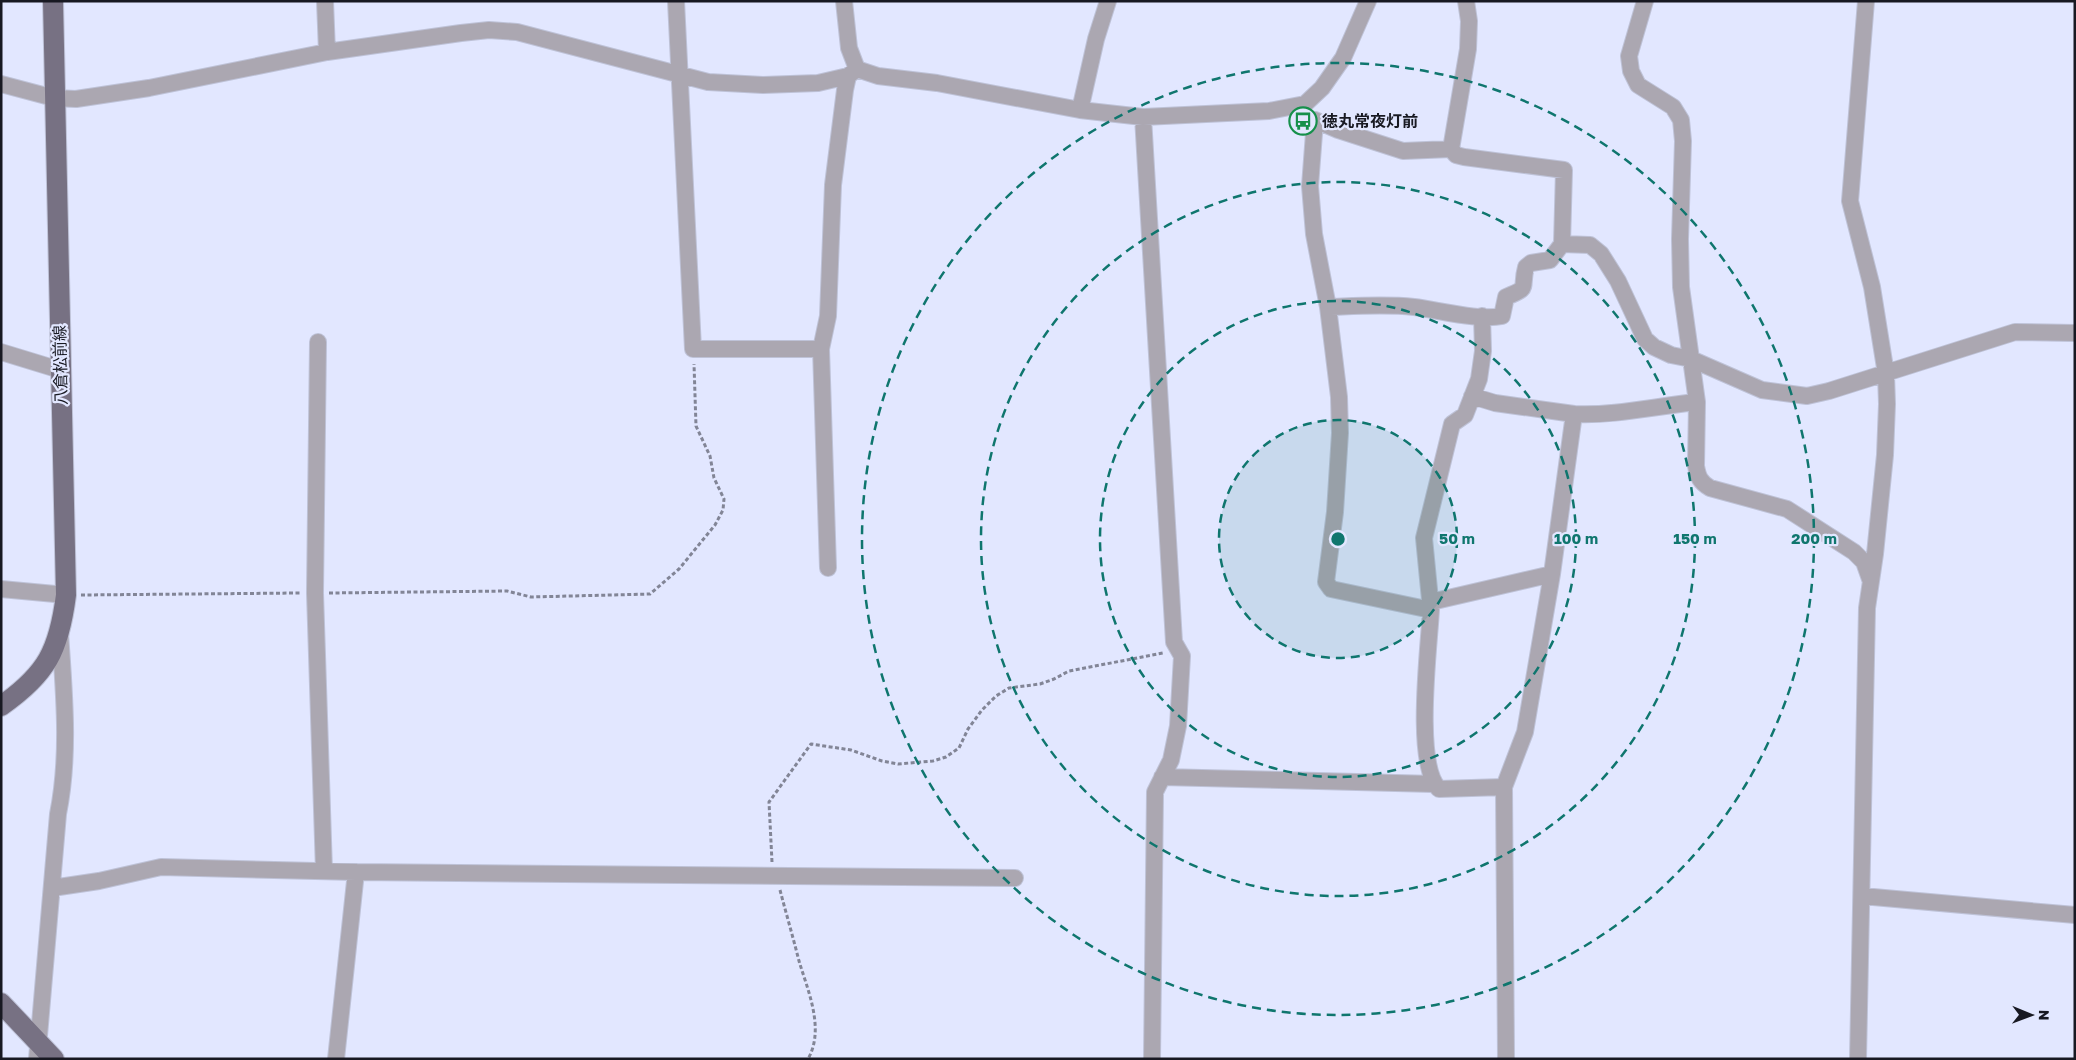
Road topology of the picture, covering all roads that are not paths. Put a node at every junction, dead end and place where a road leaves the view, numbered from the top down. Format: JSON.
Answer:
{"nodes":[{"id":1,"x":53,"y":1,"type":"edge"},
{"id":2,"x":325,"y":1,"type":"edge"},
{"id":3,"x":676,"y":1,"type":"edge"},
{"id":4,"x":844,"y":1,"type":"edge"},
{"id":5,"x":1108,"y":1,"type":"edge"},
{"id":6,"x":1368,"y":1,"type":"edge"},
{"id":7,"x":1466,"y":1,"type":"edge"},
{"id":8,"x":1644,"y":1,"type":"edge"},
{"id":9,"x":1866,"y":1,"type":"edge"},
{"id":10,"x":327,"y":52,"type":"junction"},
{"id":11,"x":853,"y":72,"type":"junction"},
{"id":12,"x":680,"y":76,"type":"junction"},
{"id":13,"x":1,"y":84,"type":"edge"},
{"id":14,"x":54,"y":98,"type":"junction"},
{"id":15,"x":1305,"y":104,"type":"junction"},
{"id":16,"x":1080,"y":110,"type":"junction"},
{"id":17,"x":1143,"y":117,"type":"junction"},
{"id":18,"x":1315,"y":120,"type":"junction"},
{"id":19,"x":1451,"y":149,"type":"junction"},
{"id":20,"x":1562,"y":244,"type":"junction"},
{"id":21,"x":1328,"y":307,"type":"junction"},
{"id":22,"x":1482,"y":316,"type":"junction"},
{"id":23,"x":2075,"y":333,"type":"edge"},
{"id":24,"x":318,"y":342,"type":"dead end"},
{"id":25,"x":821,"y":349,"type":"junction"},
{"id":26,"x":1,"y":352,"type":"edge"},
{"id":27,"x":1691,"y":359,"type":"junction"},
{"id":28,"x":60,"y":370,"type":"junction"},
{"id":29,"x":1886,"y":374,"type":"junction"},
{"id":30,"x":1472,"y":396,"type":"junction"},
{"id":31,"x":1697,"y":402,"type":"junction"},
{"id":32,"x":1574,"y":414,"type":"junction"},
{"id":33,"x":828,"y":568,"type":"dead end"},
{"id":34,"x":1552,"y":574,"type":"junction"},
{"id":35,"x":1871,"y":581,"type":"junction"},
{"id":36,"x":1,"y":590,"type":"edge"},
{"id":37,"x":66,"y":595,"type":"junction"},
{"id":38,"x":1431,"y":606,"type":"junction"},
{"id":39,"x":60,"y":633,"type":"junction"},
{"id":40,"x":1,"y":706,"type":"edge"},
{"id":41,"x":1162,"y":777,"type":"junction"},
{"id":42,"x":1434,"y":784,"type":"junction"},
{"id":43,"x":1504,"y":787,"type":"junction"},
{"id":44,"x":324,"y":871,"type":"junction"},
{"id":45,"x":356,"y":872,"type":"junction"},
{"id":46,"x":1015,"y":878,"type":"dead end"},
{"id":47,"x":52,"y":888,"type":"junction"},
{"id":48,"x":1862,"y":896,"type":"junction"},
{"id":49,"x":2075,"y":915,"type":"edge"},
{"id":50,"x":1,"y":1003,"type":"edge"},
{"id":51,"x":37,"y":1051,"type":"edge"},
{"id":52,"x":54,"y":1059,"type":"edge"},
{"id":53,"x":336,"y":1059,"type":"edge"},
{"id":54,"x":1152,"y":1059,"type":"edge"},
{"id":55,"x":1506,"y":1059,"type":"edge"},
{"id":56,"x":1858,"y":1059,"type":"edge"}],
"edges":[{"from":1,"to":14,"type":"main road","name":"八倉松前線"},
{"from":2,"to":10,"type":"street"},
{"from":3,"to":12,"type":"street"},
{"from":4,"to":11,"type":"street"},
{"from":5,"to":16,"type":"street"},
{"from":6,"to":15,"type":"street"},
{"from":7,"to":19,"type":"street"},
{"from":8,"to":27,"type":"street"},
{"from":9,"to":29,"type":"street"},
{"from":10,"to":12,"type":"street"},
{"from":10,"to":14,"type":"street"},
{"from":11,"to":12,"type":"street"},
{"from":11,"to":16,"type":"street"},
{"from":11,"to":25,"type":"street"},
{"from":12,"to":25,"type":"street"},
{"from":13,"to":14,"type":"street"},
{"from":14,"to":28,"type":"main road","name":"八倉松前線"},
{"from":15,"to":17,"type":"street"},
{"from":15,"to":18,"type":"street"},
{"from":16,"to":17,"type":"street"},
{"from":17,"to":41,"type":"street"},
{"from":18,"to":19,"type":"street"},
{"from":18,"to":21,"type":"street"},
{"from":19,"to":20,"type":"street"},
{"from":20,"to":22,"type":"street"},
{"from":20,"to":27,"type":"street"},
{"from":21,"to":22,"type":"street"},
{"from":21,"to":38,"type":"street"},
{"from":22,"to":30,"type":"street"},
{"from":23,"to":29,"type":"street"},
{"from":24,"to":44,"type":"street"},
{"from":25,"to":33,"type":"street"},
{"from":26,"to":28,"type":"street"},
{"from":27,"to":29,"type":"street"},
{"from":27,"to":31,"type":"street"},
{"from":28,"to":37,"type":"main road","name":"八倉松前線"},
{"from":29,"to":35,"type":"street"},
{"from":30,"to":32,"type":"street"},
{"from":30,"to":38,"type":"street"},
{"from":31,"to":32,"type":"street"},
{"from":31,"to":35,"type":"street"},
{"from":32,"to":34,"type":"street"},
{"from":34,"to":38,"type":"street"},
{"from":34,"to":43,"type":"street"},
{"from":35,"to":48,"type":"street"},
{"from":36,"to":37,"type":"street"},
{"from":37,"to":39,"type":"main road","name":"八倉松前線"},
{"from":38,"to":42,"type":"street"},
{"from":39,"to":40,"type":"main road","name":"八倉松前線"},
{"from":39,"to":47,"type":"street"},
{"from":41,"to":42,"type":"street"},
{"from":41,"to":54,"type":"street"},
{"from":42,"to":43,"type":"street"},
{"from":43,"to":55,"type":"street"},
{"from":44,"to":45,"type":"street"},
{"from":44,"to":47,"type":"street"},
{"from":45,"to":46,"type":"street"},
{"from":45,"to":53,"type":"street"},
{"from":47,"to":51,"type":"street"},
{"from":48,"to":49,"type":"street"},
{"from":48,"to":56,"type":"street"},
{"from":50,"to":51,"type":"main road"},
{"from":51,"to":52,"type":"main road"}]}
